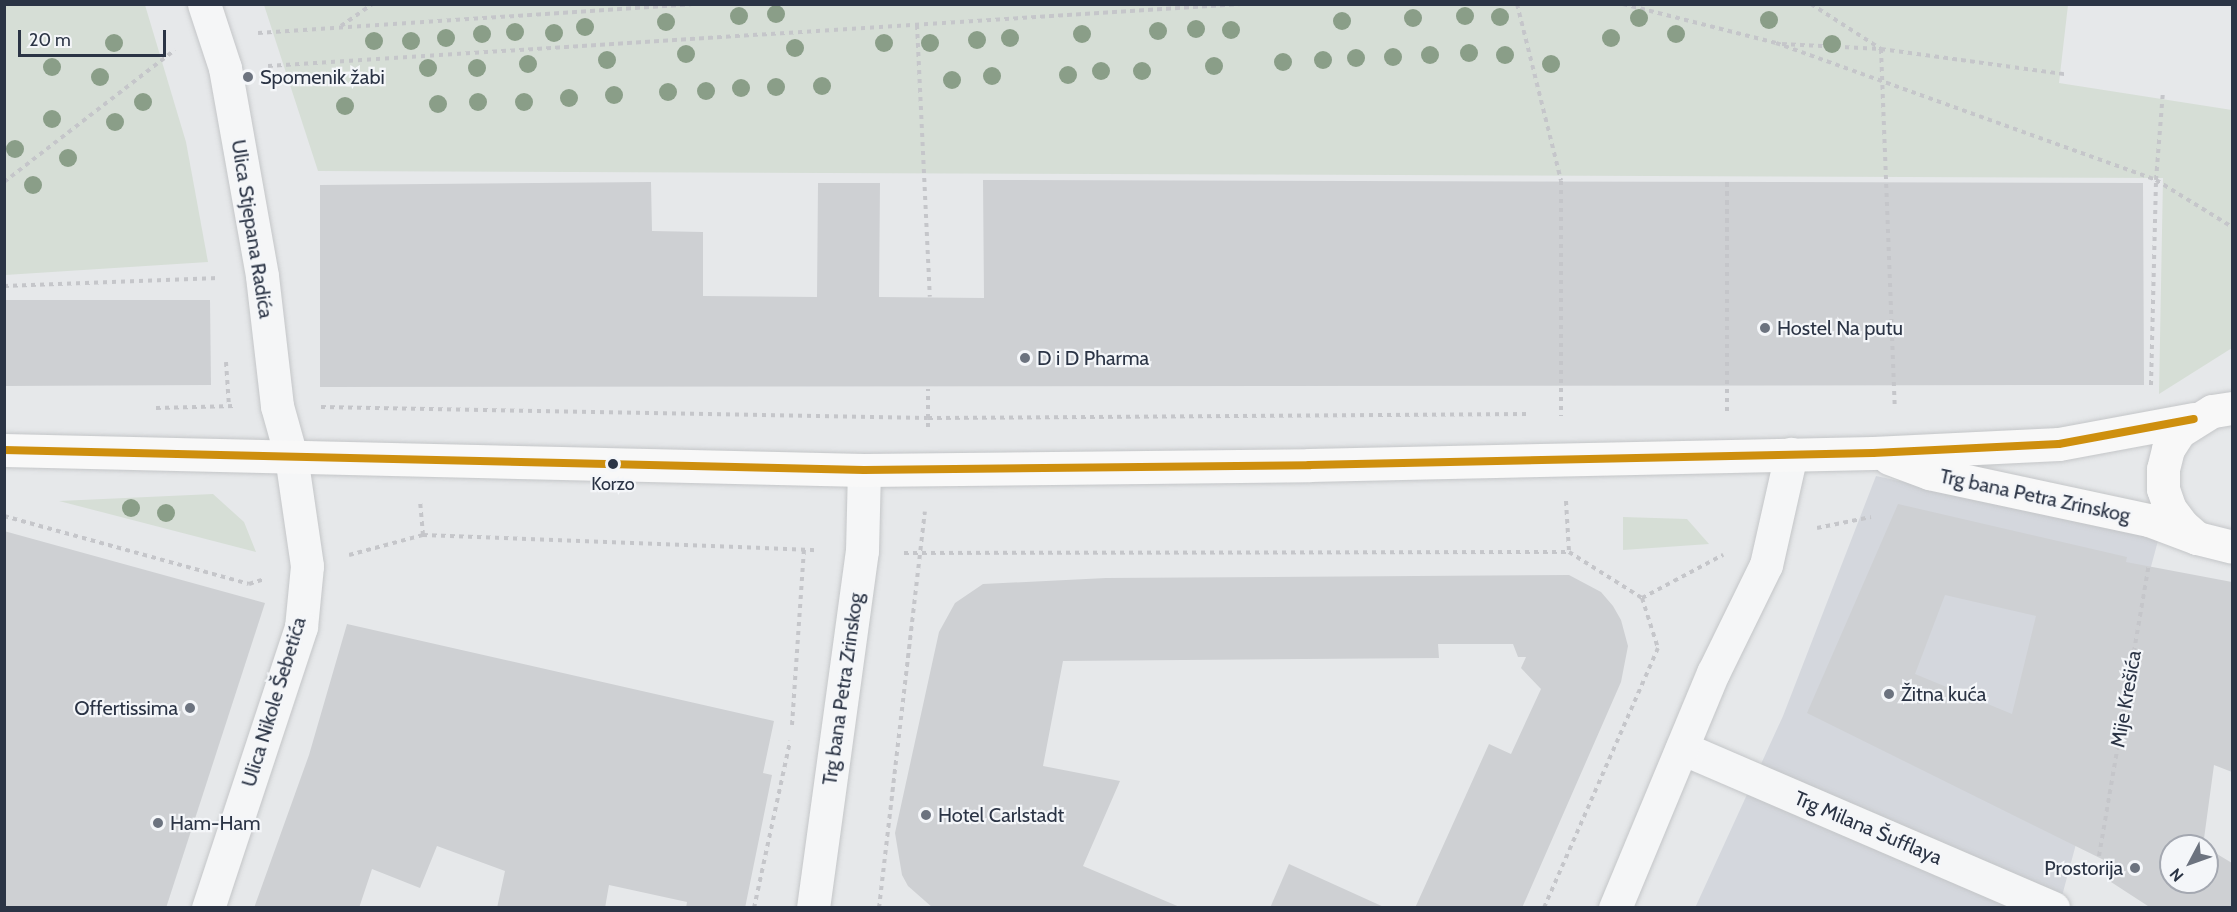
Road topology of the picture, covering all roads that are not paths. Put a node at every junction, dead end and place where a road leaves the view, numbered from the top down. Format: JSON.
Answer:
{"nodes":[{"id":1,"x":204,"y":4,"type":"edge"},
{"id":2,"x":2232,"y":408,"type":"edge"},
{"id":3,"x":2194,"y":419,"type":"junction"},
{"id":4,"x":4,"y":450,"type":"edge"},
{"id":5,"x":1791,"y":453,"type":"junction"},
{"id":6,"x":1873,"y":453,"type":"junction"},
{"id":7,"x":291,"y":456,"type":"junction"},
{"id":8,"x":864,"y":470,"type":"junction"},
{"id":9,"x":2197,"y":538,"type":"junction"},
{"id":10,"x":2232,"y":547,"type":"edge"},
{"id":11,"x":1682,"y":748,"type":"junction"},
{"id":12,"x":208,"y":908,"type":"edge"},
{"id":13,"x":813,"y":908,"type":"edge"},
{"id":14,"x":1615,"y":908,"type":"edge"},
{"id":15,"x":2053,"y":908,"type":"edge"}],
"edges":[{"from":1,"to":7,"type":"street","name":"Ulica Stjepana Radića"},
{"from":2,"to":3,"type":"main road","name":"Trg bana Petra Zrinskog"},
{"from":3,"to":6,"type":"main road","name":"Trg bana Petra Zrinskog"},
{"from":3,"to":9,"type":"main road"},
{"from":4,"to":7,"type":"main road","name":"Trg bana Petra Zrinskog"},
{"from":5,"to":6,"type":"main road","name":"Trg bana Petra Zrinskog"},
{"from":5,"to":8,"type":"main road","name":"Trg bana Petra Zrinskog"},
{"from":5,"to":11,"type":"street"},
{"from":6,"to":9,"type":"main road","name":"Trg bana Petra Zrinskog"},
{"from":7,"to":8,"type":"main road","name":"Trg bana Petra Zrinskog"},
{"from":7,"to":12,"type":"street","name":"Ulica Nikole Šebetića"},
{"from":8,"to":13,"type":"street","name":"Trg bana Petra Zrinskog"},
{"from":9,"to":10,"type":"main road","name":"Trg bana Petra Zrinskog"},
{"from":11,"to":14,"type":"street"},
{"from":11,"to":15,"type":"street","name":"Trg Milana Šufflaya"}]}
